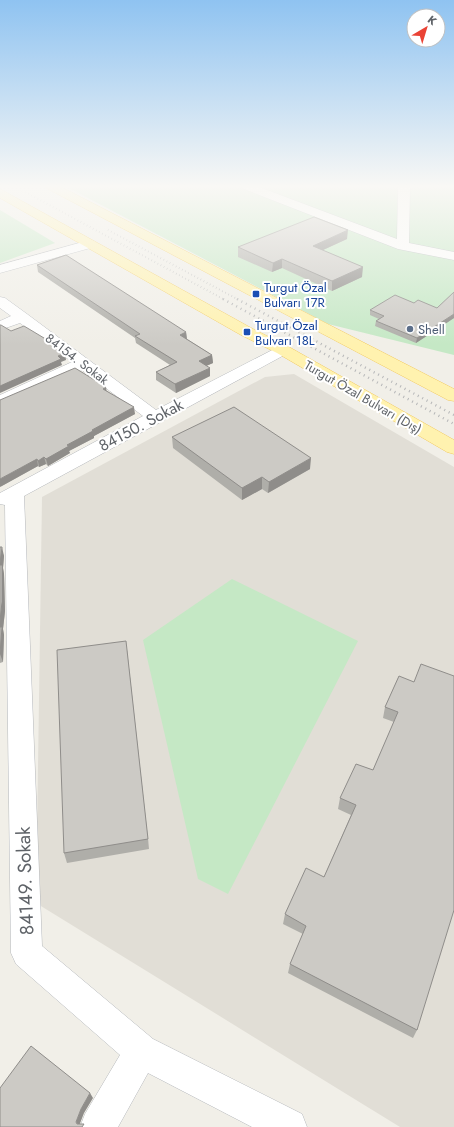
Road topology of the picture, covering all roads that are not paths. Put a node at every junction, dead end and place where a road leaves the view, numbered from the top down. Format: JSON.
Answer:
{"nodes":[{"id":1,"x":82,"y":240,"type":"edge"},
{"id":2,"x":153,"y":240,"type":"edge"},
{"id":3,"x":387,"y":240,"type":"edge"},
{"id":4,"x":404,"y":240,"type":"edge"},
{"id":5,"x":90,"y":244,"type":"junction"},
{"id":6,"x":404,"y":246,"type":"junction"},
{"id":7,"x":454,"y":256,"type":"edge"},
{"id":8,"x":0,"y":269,"type":"edge"},
{"id":9,"x":0,"y":301,"type":"edge"},
{"id":10,"x":22,"y":317,"type":"junction"},
{"id":11,"x":0,"y":326,"type":"edge"},
{"id":12,"x":283,"y":350,"type":"junction"},
{"id":13,"x":83,"y":363,"type":"junction"},
{"id":14,"x":339,"y":383,"type":"junction"},
{"id":15,"x":452,"y":396,"type":"edge"},
{"id":16,"x":0,"y":401,"type":"edge"},
{"id":17,"x":155,"y":417,"type":"junction"},
{"id":18,"x":454,"y":436,"type":"edge"},
{"id":19,"x":454,"y":448,"type":"edge"},
{"id":20,"x":7,"y":497,"type":"edge"},
{"id":21,"x":141,"y":1051,"type":"junction"},
{"id":22,"x":98,"y":1127,"type":"edge"},
{"id":23,"x":289,"y":1127,"type":"edge"}],
"edges":[{"from":1,"to":5,"type":"main road","name":"Turgut Özal Bulvarı (Dış)"},
{"from":2,"to":15,"type":"main road"},
{"from":3,"to":6,"type":"street"},
{"from":4,"to":6,"type":"street"},
{"from":5,"to":8,"type":"street"},
{"from":5,"to":12,"type":"main road","name":"Turgut Özal Bulvarı (Dış)"},
{"from":6,"to":7,"type":"street"},
{"from":9,"to":10,"type":"street","name":"84154. Sokak"},
{"from":10,"to":11,"type":"street"},
{"from":10,"to":13,"type":"street","name":"84154. Sokak"},
{"from":12,"to":14,"type":"main road","name":"Turgut Özal Bulvarı (Dış)"},
{"from":12,"to":17,"type":"street","name":"84150. Sokak"},
{"from":13,"to":16,"type":"street"},
{"from":13,"to":17,"type":"street","name":"84154. Sokak"},
{"from":14,"to":18,"type":"main road"},
{"from":14,"to":19,"type":"main road","name":"Turgut Özal Bulvarı (Dış)"},
{"from":17,"to":20,"type":"street","name":"84150. Sokak"},
{"from":20,"to":21,"type":"street","name":"84149. Sokak"},
{"from":21,"to":22,"type":"street"},
{"from":21,"to":23,"type":"street","name":"84149. Sokak"}]}
